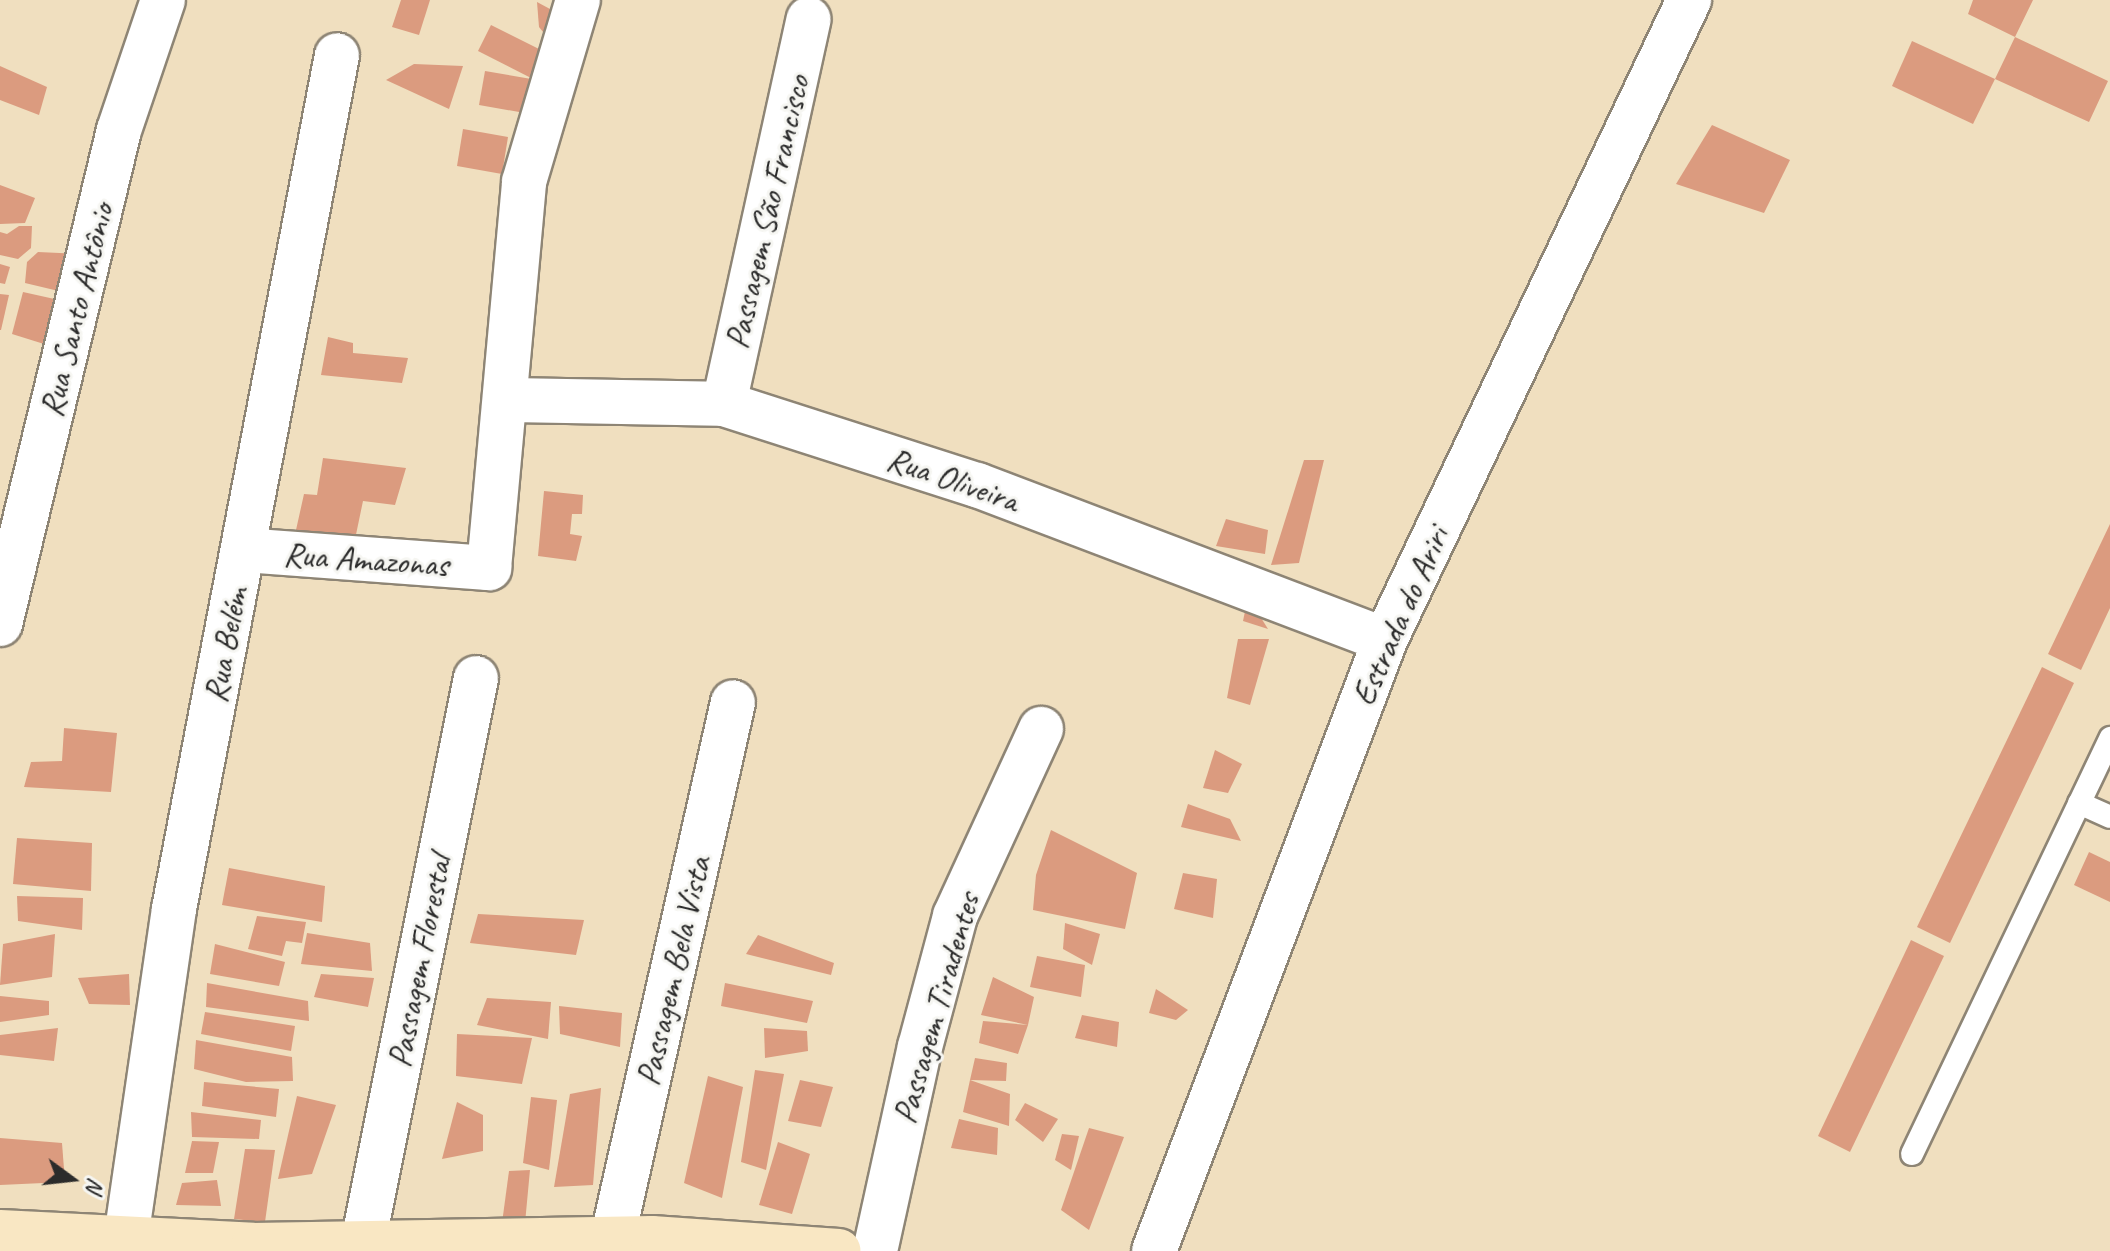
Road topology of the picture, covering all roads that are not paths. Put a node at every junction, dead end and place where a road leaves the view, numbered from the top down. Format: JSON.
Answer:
{"nodes":[{"id":1,"x":163,"y":0,"type":"edge"},
{"id":2,"x":578,"y":0,"type":"edge"},
{"id":3,"x":1689,"y":0,"type":"edge"},
{"id":4,"x":809,"y":19,"type":"dead end"},
{"id":5,"x":337,"y":55,"type":"dead end"},
{"id":6,"x":505,"y":400,"type":"junction"},
{"id":7,"x":724,"y":404,"type":"junction"},
{"id":8,"x":243,"y":550,"type":"junction"},
{"id":9,"x":0,"y":624,"type":"edge"},
{"id":10,"x":1385,"y":640,"type":"junction"},
{"id":11,"x":476,"y":678,"type":"dead end"},
{"id":12,"x":733,"y":702,"type":"dead end"},
{"id":13,"x":1041,"y":729,"type":"dead end"},
{"id":14,"x":2110,"y":738,"type":"edge"},
{"id":15,"x":2079,"y":803,"type":"junction"},
{"id":16,"x":2110,"y":817,"type":"edge"},
{"id":17,"x":1912,"y":1154,"type":"dead end"},
{"id":18,"x":0,"y":1232,"type":"edge"},
{"id":19,"x":126,"y":1238,"type":"junction"},
{"id":20,"x":612,"y":1240,"type":"junction"},
{"id":21,"x":363,"y":1243,"type":"junction"},
{"id":22,"x":839,"y":1251,"type":"edge"},
{"id":23,"x":875,"y":1251,"type":"edge"},
{"id":24,"x":1154,"y":1251,"type":"edge"}],
"edges":[{"from":1,"to":9,"type":"street","name":"Rua Santo Antônio"},
{"from":2,"to":6,"type":"street"},
{"from":3,"to":10,"type":"street","name":"Estrada do Ariri"},
{"from":4,"to":7,"type":"street","name":"Passagem São Francisco"},
{"from":5,"to":8,"type":"street","name":"Rua Belém"},
{"from":6,"to":7,"type":"street","name":"Rua Oliveira"},
{"from":6,"to":8,"type":"street","name":"Rua Amazonas"},
{"from":7,"to":10,"type":"street","name":"Rua Oliveira"},
{"from":8,"to":19,"type":"street","name":"Rua Belém"},
{"from":10,"to":24,"type":"street","name":"Estrada do Ariri"},
{"from":11,"to":21,"type":"street","name":"Passagem Florestal"},
{"from":12,"to":20,"type":"street","name":"Passagem Bela Vista"},
{"from":13,"to":23,"type":"street","name":"Passagem Tiradentes"},
{"from":14,"to":15,"type":"lane"},
{"from":15,"to":16,"type":"lane"},
{"from":15,"to":17,"type":"lane"},
{"from":18,"to":19,"type":"main road"},
{"from":19,"to":21,"type":"main road"},
{"from":20,"to":21,"type":"main road"},
{"from":20,"to":22,"type":"main road"}]}
